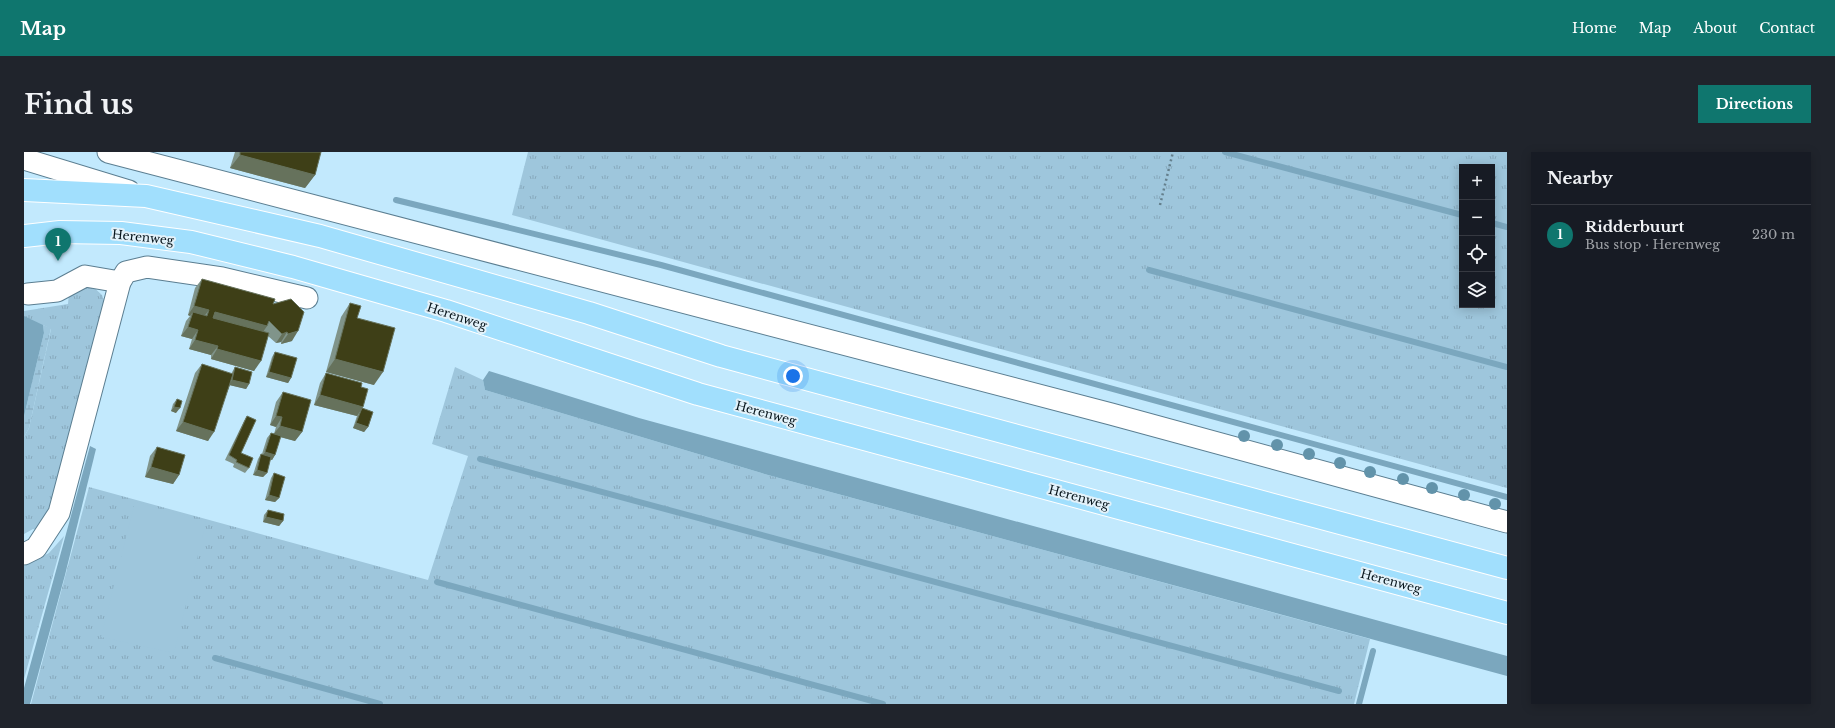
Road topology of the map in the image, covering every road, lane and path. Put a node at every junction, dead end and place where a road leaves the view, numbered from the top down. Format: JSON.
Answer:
{"nodes":[{"id":1,"x":1173,"y":152,"type":"edge"},
{"id":2,"x":117,"y":153,"type":"edge"},
{"id":3,"x":24,"y":159,"type":"edge"},
{"id":4,"x":24,"y":190,"type":"edge"},
{"id":5,"x":146,"y":196,"type":"junction"},
{"id":6,"x":1160,"y":205,"type":"dead end"},
{"id":7,"x":24,"y":236,"type":"edge"},
{"id":8,"x":120,"y":282,"type":"junction"},
{"id":9,"x":28,"y":294,"type":"dead end"},
{"id":10,"x":307,"y":298,"type":"dead end"},
{"id":11,"x":1507,"y":522,"type":"edge"},
{"id":12,"x":24,"y":554,"type":"edge"},
{"id":13,"x":1507,"y":568,"type":"edge"},
{"id":14,"x":1507,"y":613,"type":"edge"}],
"edges":[{"from":1,"to":6,"type":"path"},
{"from":2,"to":11,"type":"street"},
{"from":3,"to":5,"type":"street"},
{"from":4,"to":5,"type":"main road"},
{"from":5,"to":13,"type":"main road"},
{"from":7,"to":14,"type":"main road","name":"Herenweg"},
{"from":8,"to":9,"type":"street"},
{"from":8,"to":10,"type":"street"},
{"from":8,"to":12,"type":"street"}]}
